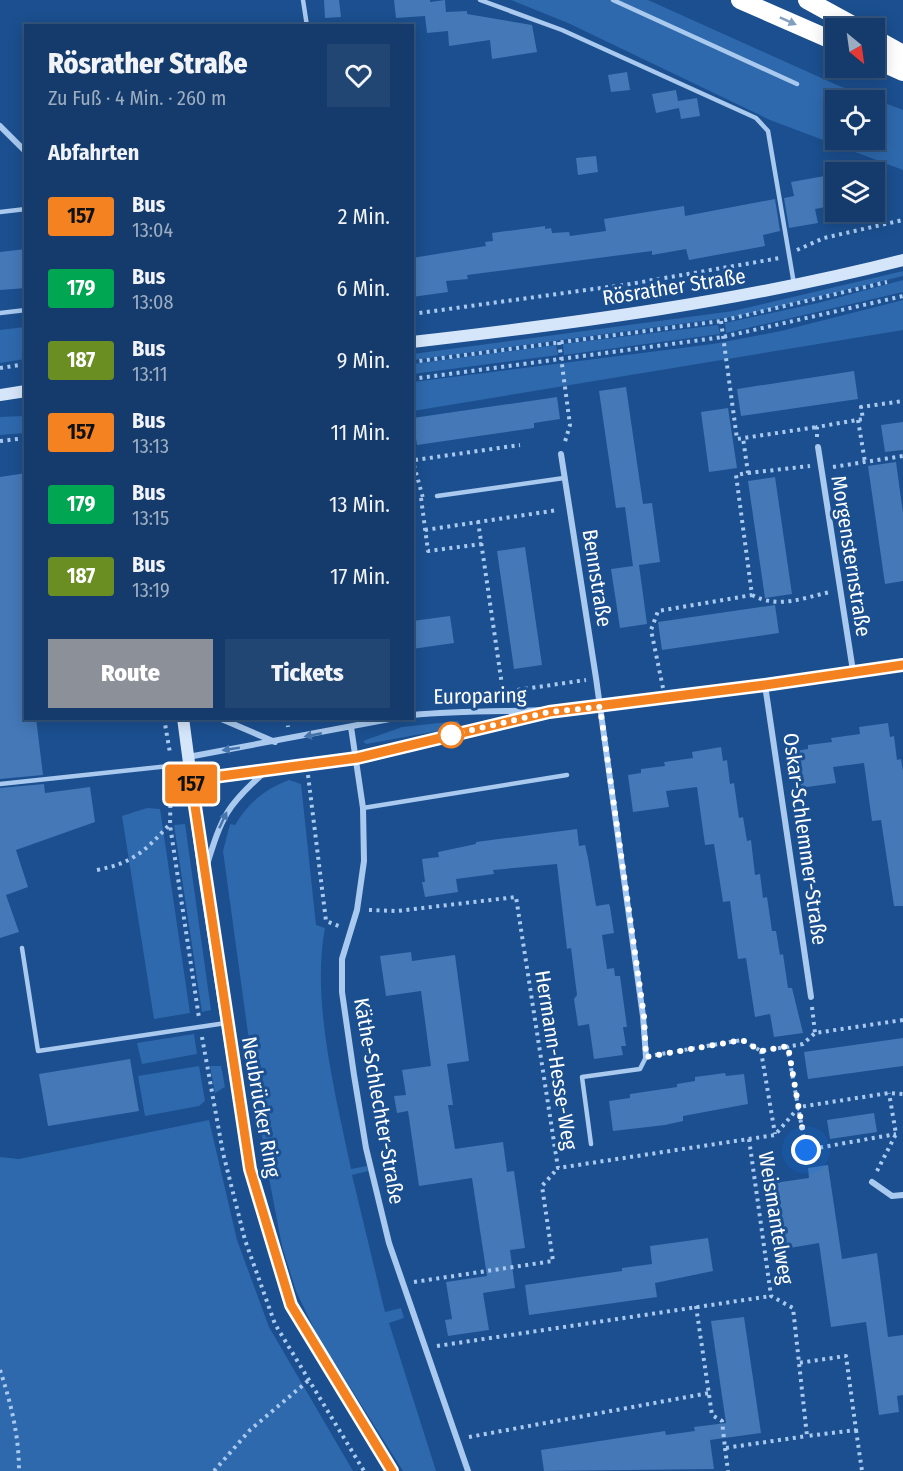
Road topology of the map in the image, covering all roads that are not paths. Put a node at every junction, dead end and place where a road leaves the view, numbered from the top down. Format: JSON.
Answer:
{"nodes":[{"id":1,"x":303,"y":0,"type":"edge"},
{"id":2,"x":480,"y":0,"type":"edge"},
{"id":3,"x":613,"y":0,"type":"edge"},
{"id":4,"x":740,"y":0,"type":"edge"},
{"id":5,"x":807,"y":0,"type":"edge"},
{"id":6,"x":840,"y":18,"type":"edge"},
{"id":7,"x":308,"y":24,"type":"edge"},
{"id":8,"x":825,"y":37,"type":"edge"},
{"id":9,"x":885,"y":44,"type":"edge"},
{"id":10,"x":903,"y":54,"type":"edge"},
{"id":11,"x":885,"y":64,"type":"edge"},
{"id":12,"x":903,"y":72,"type":"edge"},
{"id":13,"x":797,"y":84,"type":"dead end"},
{"id":14,"x":0,"y":126,"type":"edge"},
{"id":15,"x":24,"y":150,"type":"edge"},
{"id":16,"x":24,"y":209,"type":"edge"},
{"id":17,"x":0,"y":212,"type":"edge"},
{"id":18,"x":903,"y":261,"type":"edge"},
{"id":19,"x":794,"y":287,"type":"junction"},
{"id":20,"x":24,"y":310,"type":"edge"},
{"id":21,"x":0,"y":313,"type":"edge"},
{"id":22,"x":414,"y":342,"type":"edge"},
{"id":23,"x":24,"y":387,"type":"edge"},
{"id":24,"x":24,"y":391,"type":"edge"},
{"id":25,"x":6,"y":394,"type":"edge"},
{"id":26,"x":24,"y":397,"type":"edge"},
{"id":27,"x":818,"y":447,"type":"road end"},
{"id":28,"x":561,"y":454,"type":"road end"},
{"id":29,"x":564,"y":478,"type":"junction"},
{"id":30,"x":437,"y":496,"type":"road end"},
{"id":31,"x":903,"y":665,"type":"edge"},
{"id":32,"x":853,"y":671,"type":"junction"},
{"id":33,"x":765,"y":685,"type":"junction"},
{"id":34,"x":600,"y":707,"type":"junction"},
{"id":35,"x":549,"y":712,"type":"junction"},
{"id":36,"x":414,"y":715,"type":"edge"},
{"id":37,"x":183,"y":720,"type":"edge"},
{"id":38,"x":224,"y":720,"type":"edge"},
{"id":39,"x":386,"y":720,"type":"edge"},
{"id":40,"x":351,"y":728,"type":"junction"},
{"id":41,"x":275,"y":742,"type":"junction"},
{"id":42,"x":357,"y":758,"type":"junction"},
{"id":43,"x":188,"y":760,"type":"junction"},
{"id":44,"x":268,"y":770,"type":"junction"},
{"id":45,"x":567,"y":775,"type":"dead end"},
{"id":46,"x":191,"y":780,"type":"junction"},
{"id":47,"x":0,"y":784,"type":"edge"},
{"id":48,"x":363,"y":808,"type":"junction"},
{"id":49,"x":204,"y":875,"type":"junction"},
{"id":50,"x":22,"y":948,"type":"dead end"},
{"id":51,"x":811,"y":997,"type":"road end"},
{"id":52,"x":227,"y":1022,"type":"junction"},
{"id":53,"x":646,"y":1057,"type":"joint"},
{"id":54,"x":591,"y":1144,"type":"dead end"},
{"id":55,"x":872,"y":1182,"type":"road end"},
{"id":56,"x":903,"y":1195,"type":"edge"},
{"id":57,"x":392,"y":1471,"type":"edge"},
{"id":58,"x":468,"y":1471,"type":"edge"}],
"edges":[{"from":1,"to":7,"type":"lane"},
{"from":2,"to":19,"type":"lane"},
{"from":3,"to":13,"type":"lane"},
{"from":4,"to":8,"type":"highway","one_way":true},
{"from":5,"to":6,"type":"highway"},
{"from":9,"to":10,"type":"highway"},
{"from":11,"to":12,"type":"highway"},
{"from":14,"to":15,"type":"street"},
{"from":16,"to":17,"type":"lane"},
{"from":18,"to":19,"type":"main road","name":"Rösrather Straße"},
{"from":19,"to":22,"type":"main road","name":"Rösrather Straße"},
{"from":20,"to":21,"type":"lane"},
{"from":23,"to":25,"type":"street"},
{"from":24,"to":25,"type":"main road"},
{"from":25,"to":26,"type":"main road"},
{"from":27,"to":32,"type":"street","name":"Morgensternstraße"},
{"from":28,"to":29,"type":"street","name":"Bennstraße"},
{"from":29,"to":30,"type":"lane"},
{"from":29,"to":34,"type":"street","name":"Bennstraße"},
{"from":31,"to":32,"type":"street","name":"Europaring"},
{"from":32,"to":33,"type":"street","name":"Europaring"},
{"from":33,"to":34,"type":"street","name":"Europaring"},
{"from":33,"to":51,"type":"street","name":"Oskar-Schlemmer-Straße"},
{"from":34,"to":35,"type":"street","name":"Europaring"},
{"from":34,"to":53,"type":"street","name":"Bennstraße"},
{"from":35,"to":36,"type":"street","name":"Europaring"},
{"from":35,"to":42,"type":"street","name":"Europaring"},
{"from":37,"to":43,"type":"main road","name":"Neubrücker Ring"},
{"from":38,"to":41,"type":"street"},
{"from":39,"to":40,"type":"street"},
{"from":40,"to":41,"type":"street","one_way":true},
{"from":40,"to":42,"type":"street","name":"Käthe-Schlechter-Straße"},
{"from":41,"to":43,"type":"street","one_way":true},
{"from":42,"to":44,"type":"street","name":"Europaring"},
{"from":42,"to":48,"type":"street","name":"Käthe-Schlechter-Straße"},
{"from":43,"to":46,"type":"main road","name":"Neubrücker Ring"},
{"from":43,"to":47,"type":"lane"},
{"from":44,"to":46,"type":"street","name":"Europaring"},
{"from":49,"to":44,"type":"street","one_way":true},
{"from":45,"to":48,"type":"lane"},
{"from":46,"to":49,"type":"main road","name":"Neubrücker Ring"},
{"from":48,"to":58,"type":"street","name":"Käthe-Schlechter-Straße"},
{"from":49,"to":52,"type":"main road","name":"Neubrücker Ring"},
{"from":50,"to":52,"type":"lane"},
{"from":52,"to":57,"type":"main road","name":"Neubrücker Ring"},
{"from":53,"to":54,"type":"lane"},
{"from":55,"to":56,"type":"street"}]}
